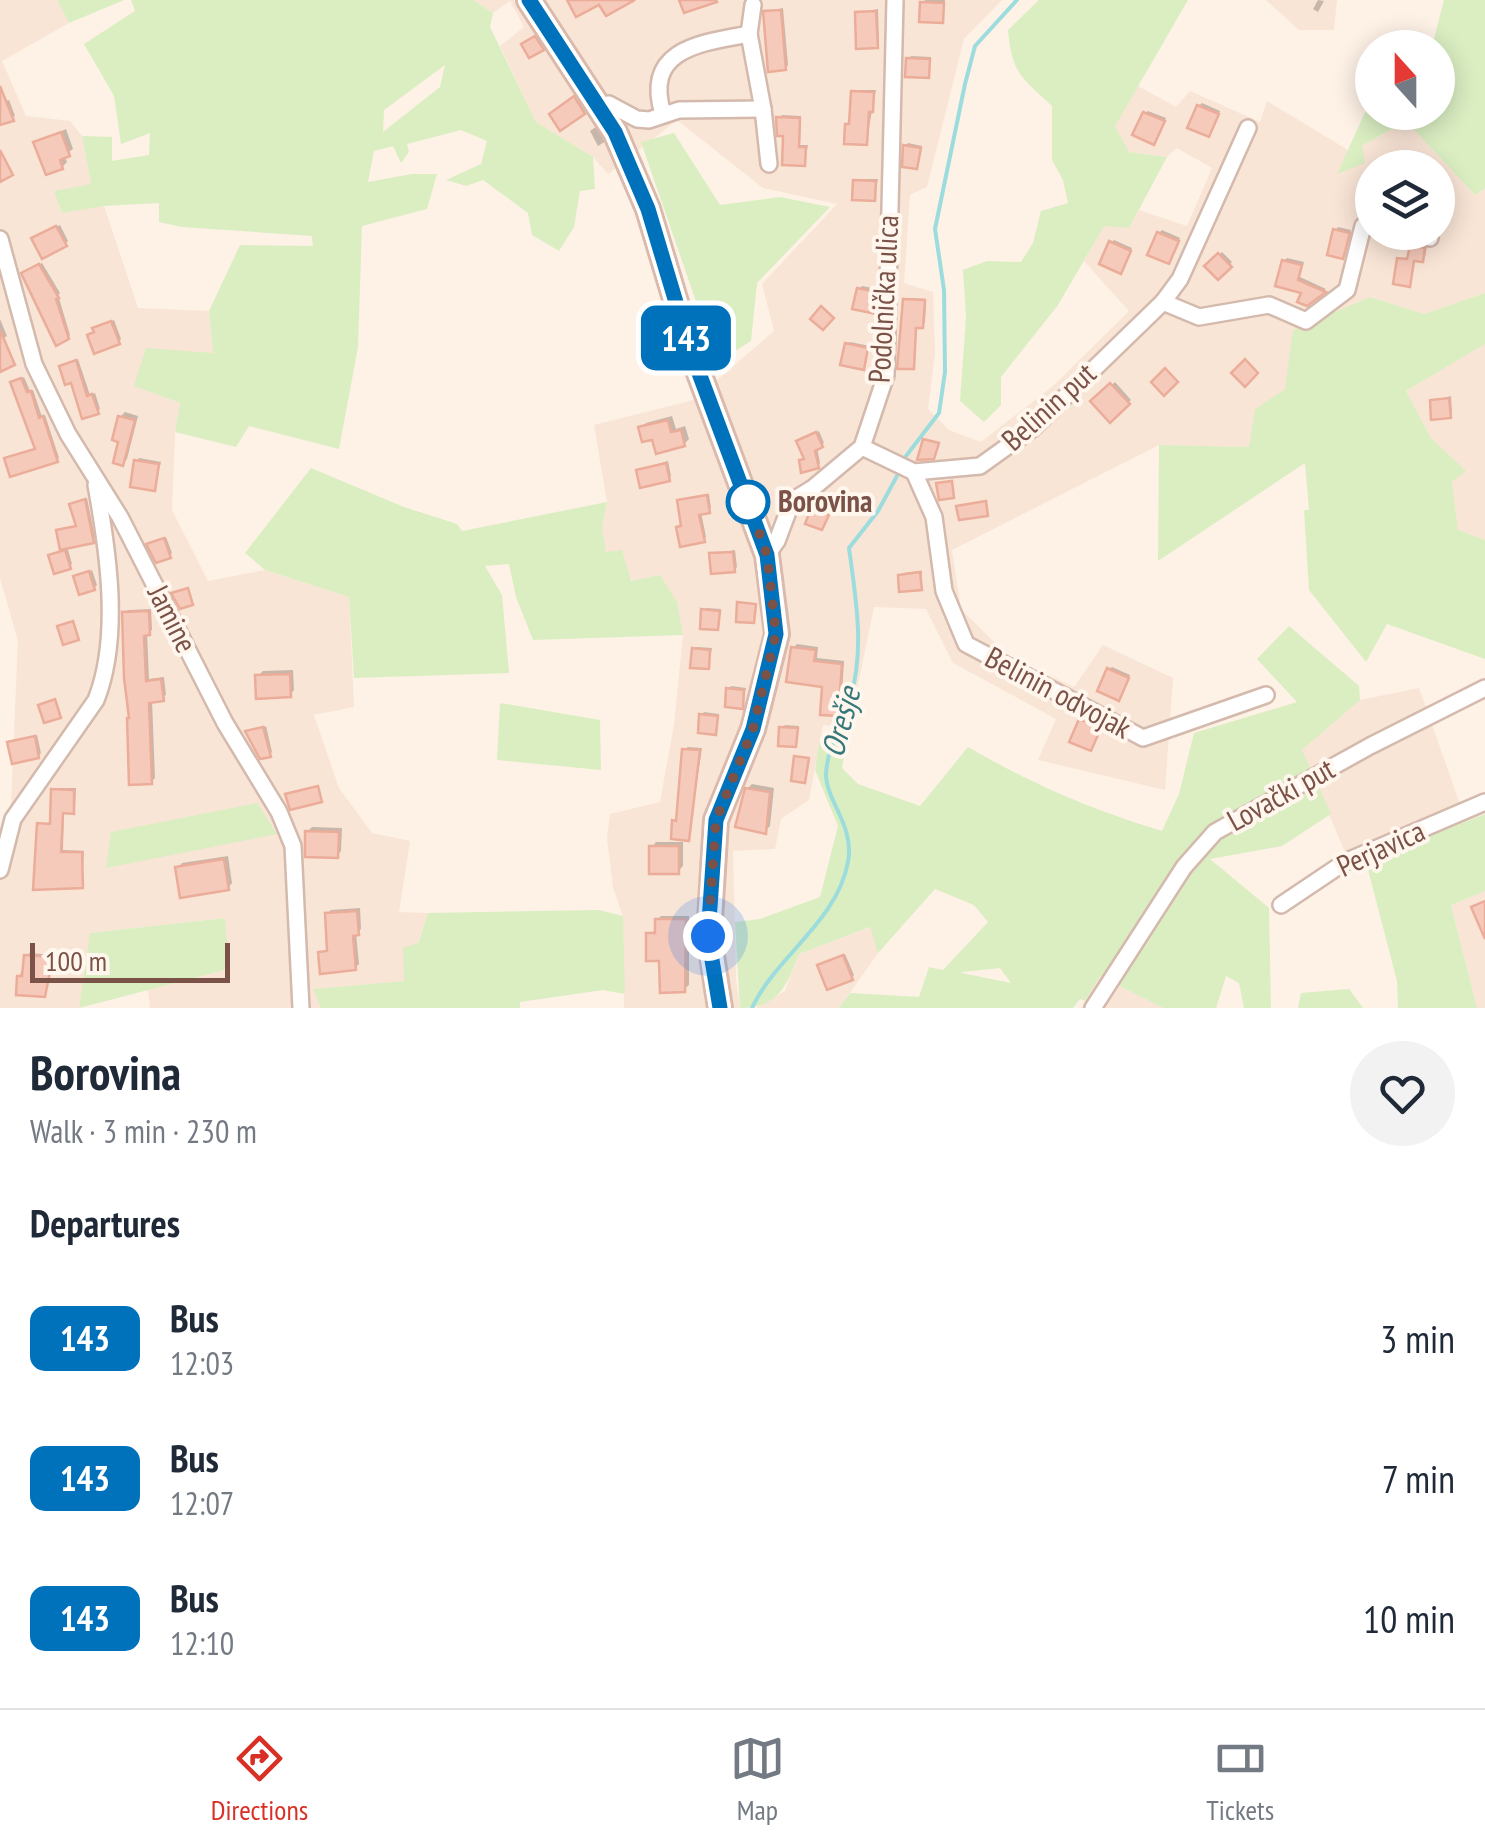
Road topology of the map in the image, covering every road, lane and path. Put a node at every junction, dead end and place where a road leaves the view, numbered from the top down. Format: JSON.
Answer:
{"nodes":[{"id":1,"x":530,"y":0,"type":"edge"},
{"id":2,"x":895,"y":0,"type":"edge"},
{"id":3,"x":752,"y":5,"type":"dead end"},
{"id":4,"x":749,"y":34,"type":"junction"},
{"id":5,"x":599,"y":105,"type":"junction"},
{"id":6,"x":763,"y":109,"type":"junction"},
{"id":7,"x":663,"y":114,"type":"junction"},
{"id":8,"x":1248,"y":128,"type":"dead end"},
{"id":9,"x":769,"y":164,"type":"dead end"},
{"id":10,"x":0,"y":239,"type":"edge"},
{"id":11,"x":1357,"y":250,"type":"edge"},
{"id":12,"x":1163,"y":302,"type":"junction"},
{"id":13,"x":862,"y":446,"type":"junction"},
{"id":14,"x":914,"y":472,"type":"junction"},
{"id":15,"x":94,"y":476,"type":"junction"},
{"id":16,"x":767,"y":555,"type":"junction"},
{"id":17,"x":1485,"y":688,"type":"edge"},
{"id":18,"x":1266,"y":695,"type":"dead end"},
{"id":19,"x":1485,"y":802,"type":"edge"},
{"id":20,"x":0,"y":870,"type":"edge"},
{"id":21,"x":1281,"y":905,"type":"dead end"},
{"id":22,"x":301,"y":1008,"type":"edge"},
{"id":23,"x":720,"y":1008,"type":"edge"},
{"id":24,"x":1093,"y":1008,"type":"edge"}],
"edges":[{"from":1,"to":5,"type":"street"},
{"from":2,"to":13,"type":"street","name":"Podolnička ulica"},
{"from":3,"to":4,"type":"street"},
{"from":4,"to":6,"type":"street"},
{"from":4,"to":7,"type":"street"},
{"from":5,"to":7,"type":"street"},
{"from":5,"to":16,"type":"street"},
{"from":6,"to":7,"type":"street"},
{"from":6,"to":9,"type":"street"},
{"from":8,"to":12,"type":"street","name":"Belinin put"},
{"from":10,"to":15,"type":"street","name":"Jamine"},
{"from":11,"to":12,"type":"street"},
{"from":12,"to":14,"type":"street","name":"Belinin put"},
{"from":13,"to":14,"type":"street"},
{"from":13,"to":16,"type":"street"},
{"from":14,"to":18,"type":"street","name":"Belinin odvojak"},
{"from":15,"to":20,"type":"street"},
{"from":15,"to":22,"type":"street","name":"Jamine"},
{"from":16,"to":23,"type":"street"},
{"from":17,"to":24,"type":"street","name":"Lovački put"},
{"from":19,"to":21,"type":"street","name":"Perjavica"}]}
